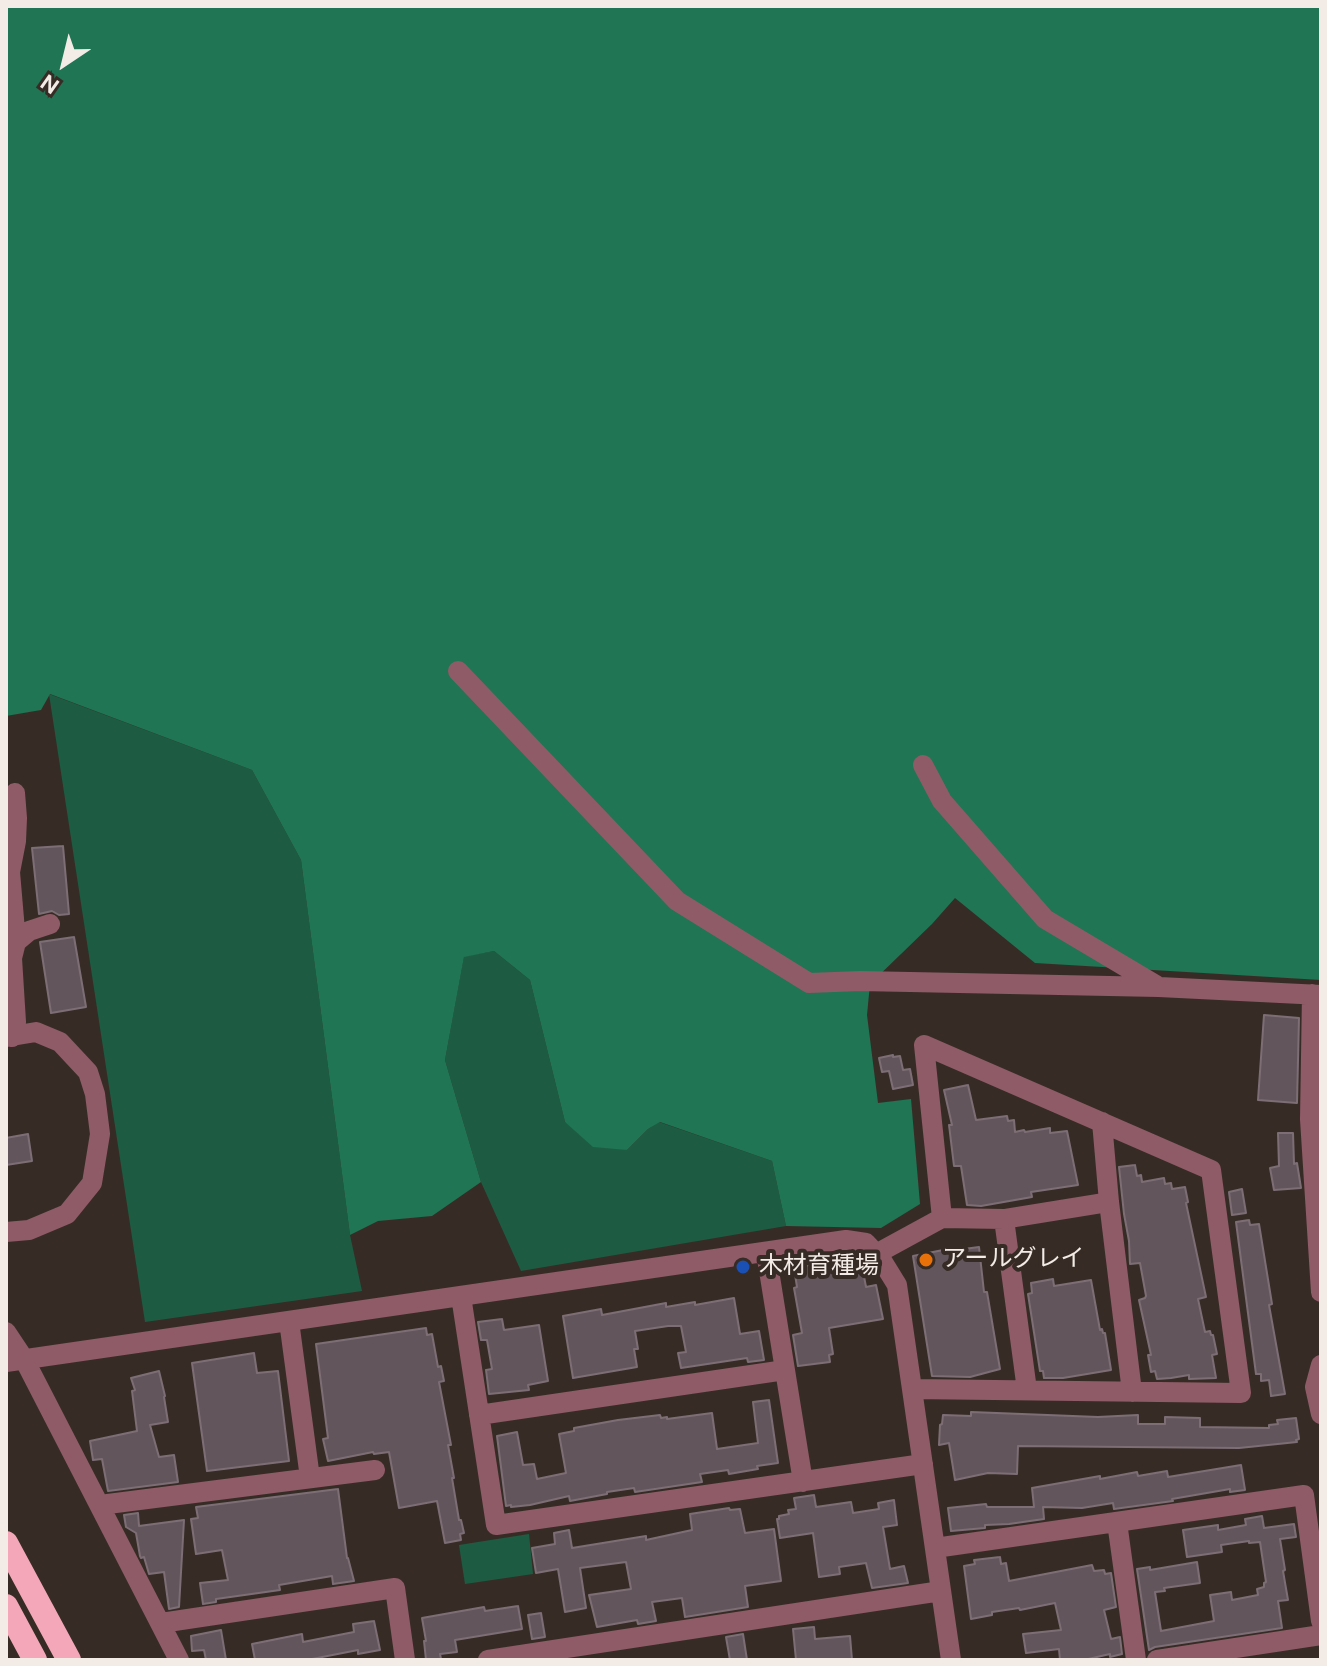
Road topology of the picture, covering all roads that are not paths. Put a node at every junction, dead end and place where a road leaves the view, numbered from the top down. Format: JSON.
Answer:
{"nodes":[{"id":1,"x":458,"y":671,"type":"dead end"},
{"id":2,"x":923,"y":765,"type":"dead end"},
{"id":3,"x":15,"y":793,"type":"dead end"},
{"id":4,"x":50,"y":924,"type":"dead end"},
{"id":5,"x":16,"y":942,"type":"junction"},
{"id":6,"x":1159,"y":987,"type":"junction"},
{"id":7,"x":1316,"y":995,"type":"edge"},
{"id":8,"x":9,"y":1037,"type":"edge"},
{"id":9,"x":1315,"y":1120,"type":"edge"},
{"id":10,"x":1102,"y":1122,"type":"junction"},
{"id":11,"x":1109,"y":1202,"type":"junction"},
{"id":12,"x":942,"y":1218,"type":"junction"},
{"id":13,"x":1004,"y":1219,"type":"junction"},
{"id":14,"x":6,"y":1232,"type":"edge"},
{"id":15,"x":766,"y":1252,"type":"junction"},
{"id":16,"x":876,"y":1254,"type":"junction"},
{"id":17,"x":1321,"y":1292,"type":"edge"},
{"id":18,"x":461,"y":1296,"type":"junction"},
{"id":19,"x":289,"y":1321,"type":"junction"},
{"id":20,"x":6,"y":1332,"type":"edge"},
{"id":21,"x":15,"y":1360,"type":"edge"},
{"id":22,"x":1321,"y":1365,"type":"edge"},
{"id":23,"x":785,"y":1370,"type":"junction"},
{"id":24,"x":912,"y":1389,"type":"junction"},
{"id":25,"x":1027,"y":1390,"type":"junction"},
{"id":26,"x":1132,"y":1392,"type":"junction"},
{"id":27,"x":1321,"y":1414,"type":"edge"},
{"id":28,"x":479,"y":1415,"type":"junction"},
{"id":29,"x":923,"y":1464,"type":"junction"},
{"id":30,"x":375,"y":1470,"type":"dead end"},
{"id":31,"x":310,"y":1478,"type":"junction"},
{"id":32,"x":803,"y":1482,"type":"junction"},
{"id":33,"x":100,"y":1505,"type":"junction"},
{"id":34,"x":1313,"y":1505,"type":"edge"},
{"id":35,"x":1117,"y":1522,"type":"junction"},
{"id":36,"x":6,"y":1543,"type":"edge"},
{"id":37,"x":935,"y":1548,"type":"junction"},
{"id":38,"x":941,"y":1591,"type":"junction"},
{"id":39,"x":6,"y":1606,"type":"edge"},
{"id":40,"x":1321,"y":1621,"type":"edge"},
{"id":41,"x":161,"y":1623,"type":"junction"},
{"id":42,"x":1321,"y":1635,"type":"edge"},
{"id":43,"x":35,"y":1660,"type":"edge"},
{"id":44,"x":69,"y":1660,"type":"edge"},
{"id":45,"x":179,"y":1660,"type":"edge"},
{"id":46,"x":405,"y":1660,"type":"edge"},
{"id":47,"x":488,"y":1660,"type":"edge"},
{"id":48,"x":951,"y":1660,"type":"edge"},
{"id":49,"x":1136,"y":1660,"type":"edge"},
{"id":50,"x":1157,"y":1660,"type":"edge"}],
"edges":[{"from":1,"to":6,"type":"street"},
{"from":2,"to":6,"type":"street"},
{"from":3,"to":5,"type":"street"},
{"from":4,"to":5,"type":"street"},
{"from":5,"to":8,"type":"street"},
{"from":6,"to":7,"type":"street"},
{"from":7,"to":9,"type":"street"},
{"from":8,"to":14,"type":"street"},
{"from":9,"to":17,"type":"street"},
{"from":10,"to":11,"type":"street"},
{"from":10,"to":12,"type":"street"},
{"from":10,"to":26,"type":"street"},
{"from":11,"to":13,"type":"street"},
{"from":11,"to":26,"type":"street"},
{"from":12,"to":13,"type":"street"},
{"from":12,"to":16,"type":"street"},
{"from":13,"to":25,"type":"street"},
{"from":15,"to":16,"type":"street"},
{"from":15,"to":18,"type":"street"},
{"from":15,"to":23,"type":"street"},
{"from":16,"to":24,"type":"street"},
{"from":18,"to":19,"type":"street"},
{"from":18,"to":28,"type":"street"},
{"from":19,"to":21,"type":"street"},
{"from":19,"to":31,"type":"street"},
{"from":20,"to":21,"type":"street"},
{"from":21,"to":33,"type":"street"},
{"from":22,"to":27,"type":"street"},
{"from":23,"to":28,"type":"street"},
{"from":23,"to":32,"type":"street"},
{"from":24,"to":25,"type":"street"},
{"from":24,"to":29,"type":"street"},
{"from":25,"to":26,"type":"street"},
{"from":28,"to":32,"type":"street"},
{"from":29,"to":32,"type":"street"},
{"from":29,"to":37,"type":"street"},
{"from":30,"to":31,"type":"street"},
{"from":31,"to":33,"type":"street"},
{"from":33,"to":41,"type":"street"},
{"from":34,"to":35,"type":"street"},
{"from":34,"to":40,"type":"street"},
{"from":35,"to":37,"type":"street"},
{"from":35,"to":49,"type":"street"},
{"from":36,"to":44,"type":"highway"},
{"from":37,"to":38,"type":"street"},
{"from":38,"to":47,"type":"street"},
{"from":38,"to":48,"type":"street"},
{"from":39,"to":43,"type":"highway"},
{"from":41,"to":45,"type":"street"},
{"from":41,"to":46,"type":"street"},
{"from":42,"to":50,"type":"street"}]}
